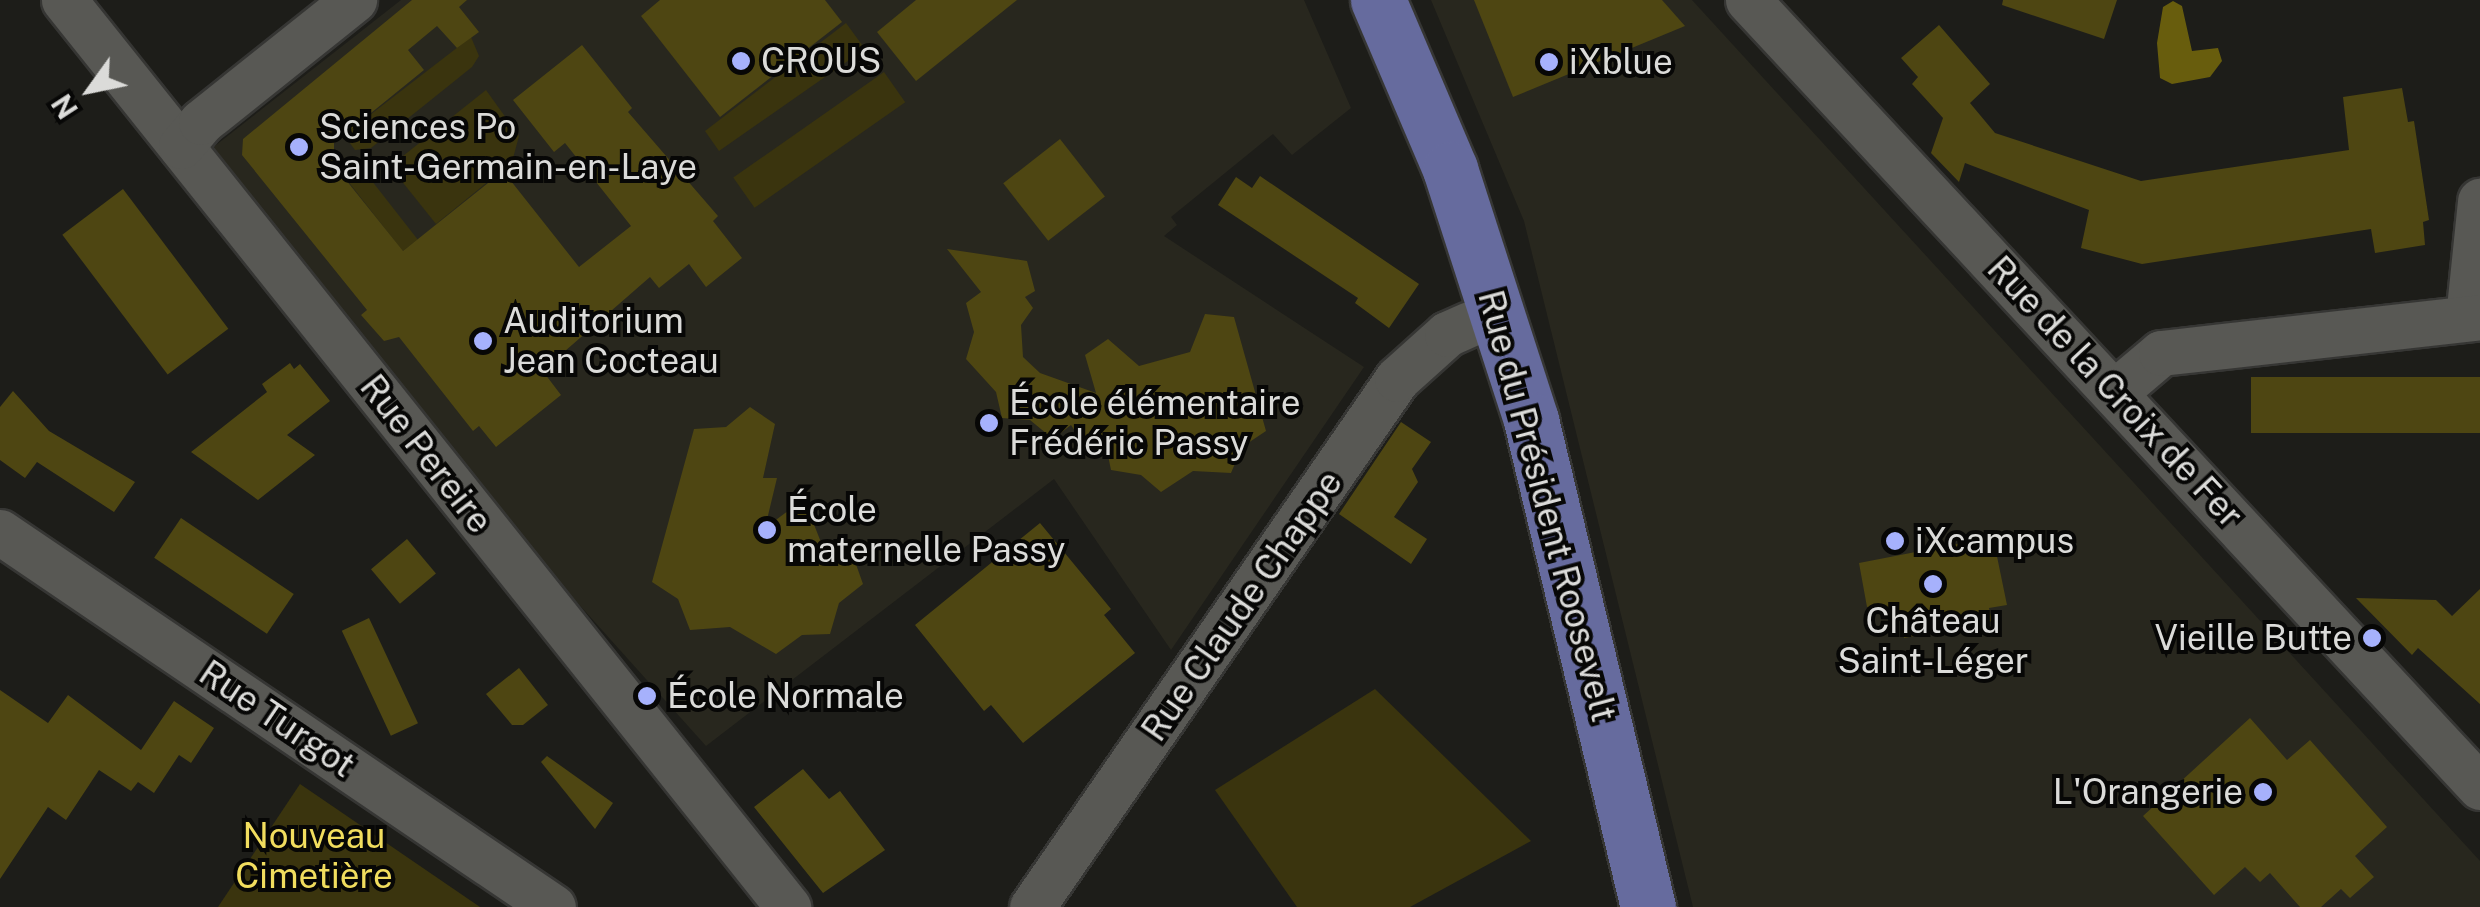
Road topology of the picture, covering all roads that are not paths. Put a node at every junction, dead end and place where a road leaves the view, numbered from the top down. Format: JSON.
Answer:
{"nodes":[{"id":1,"x":64,"y":0,"type":"edge"},
{"id":2,"x":354,"y":0,"type":"edge"},
{"id":3,"x":1342,"y":0,"type":"edge"},
{"id":4,"x":1378,"y":0,"type":"edge"},
{"id":5,"x":1748,"y":0,"type":"edge"},
{"id":6,"x":181,"y":146,"type":"junction"},
{"id":7,"x":2480,"y":201,"type":"edge"},
{"id":8,"x":2474,"y":318,"type":"edge"},
{"id":9,"x":1469,"y":324,"type":"junction"},
{"id":10,"x":2116,"y":391,"type":"junction"},
{"id":11,"x":0,"y":532,"type":"edge"},
{"id":12,"x":2480,"y":787,"type":"edge"},
{"id":13,"x":553,"y":907,"type":"edge"},
{"id":14,"x":788,"y":907,"type":"edge"},
{"id":15,"x":1032,"y":907,"type":"edge"},
{"id":16,"x":1611,"y":907,"type":"edge"},
{"id":17,"x":1648,"y":907,"type":"edge"}],
"edges":[{"from":1,"to":6,"type":"street","name":"Rue Pereire"},
{"from":2,"to":6,"type":"street"},
{"from":3,"to":9,"type":"main road","name":"Rue du Président Roosevelt"},
{"from":4,"to":17,"type":"main road","name":"Rue du Président Roosevelt"},
{"from":5,"to":10,"type":"street","name":"Rue de la Croix de Fer"},
{"from":6,"to":14,"type":"street","name":"Rue Pereire"},
{"from":7,"to":8,"type":"street"},
{"from":8,"to":10,"type":"street"},
{"from":9,"to":15,"type":"street","name":"Rue Claude Chappe"},
{"from":9,"to":16,"type":"main road","name":"Rue du Président Roosevelt"},
{"from":10,"to":12,"type":"street","name":"Rue de la Croix de Fer"},
{"from":11,"to":13,"type":"street","name":"Rue Turgot"}]}
